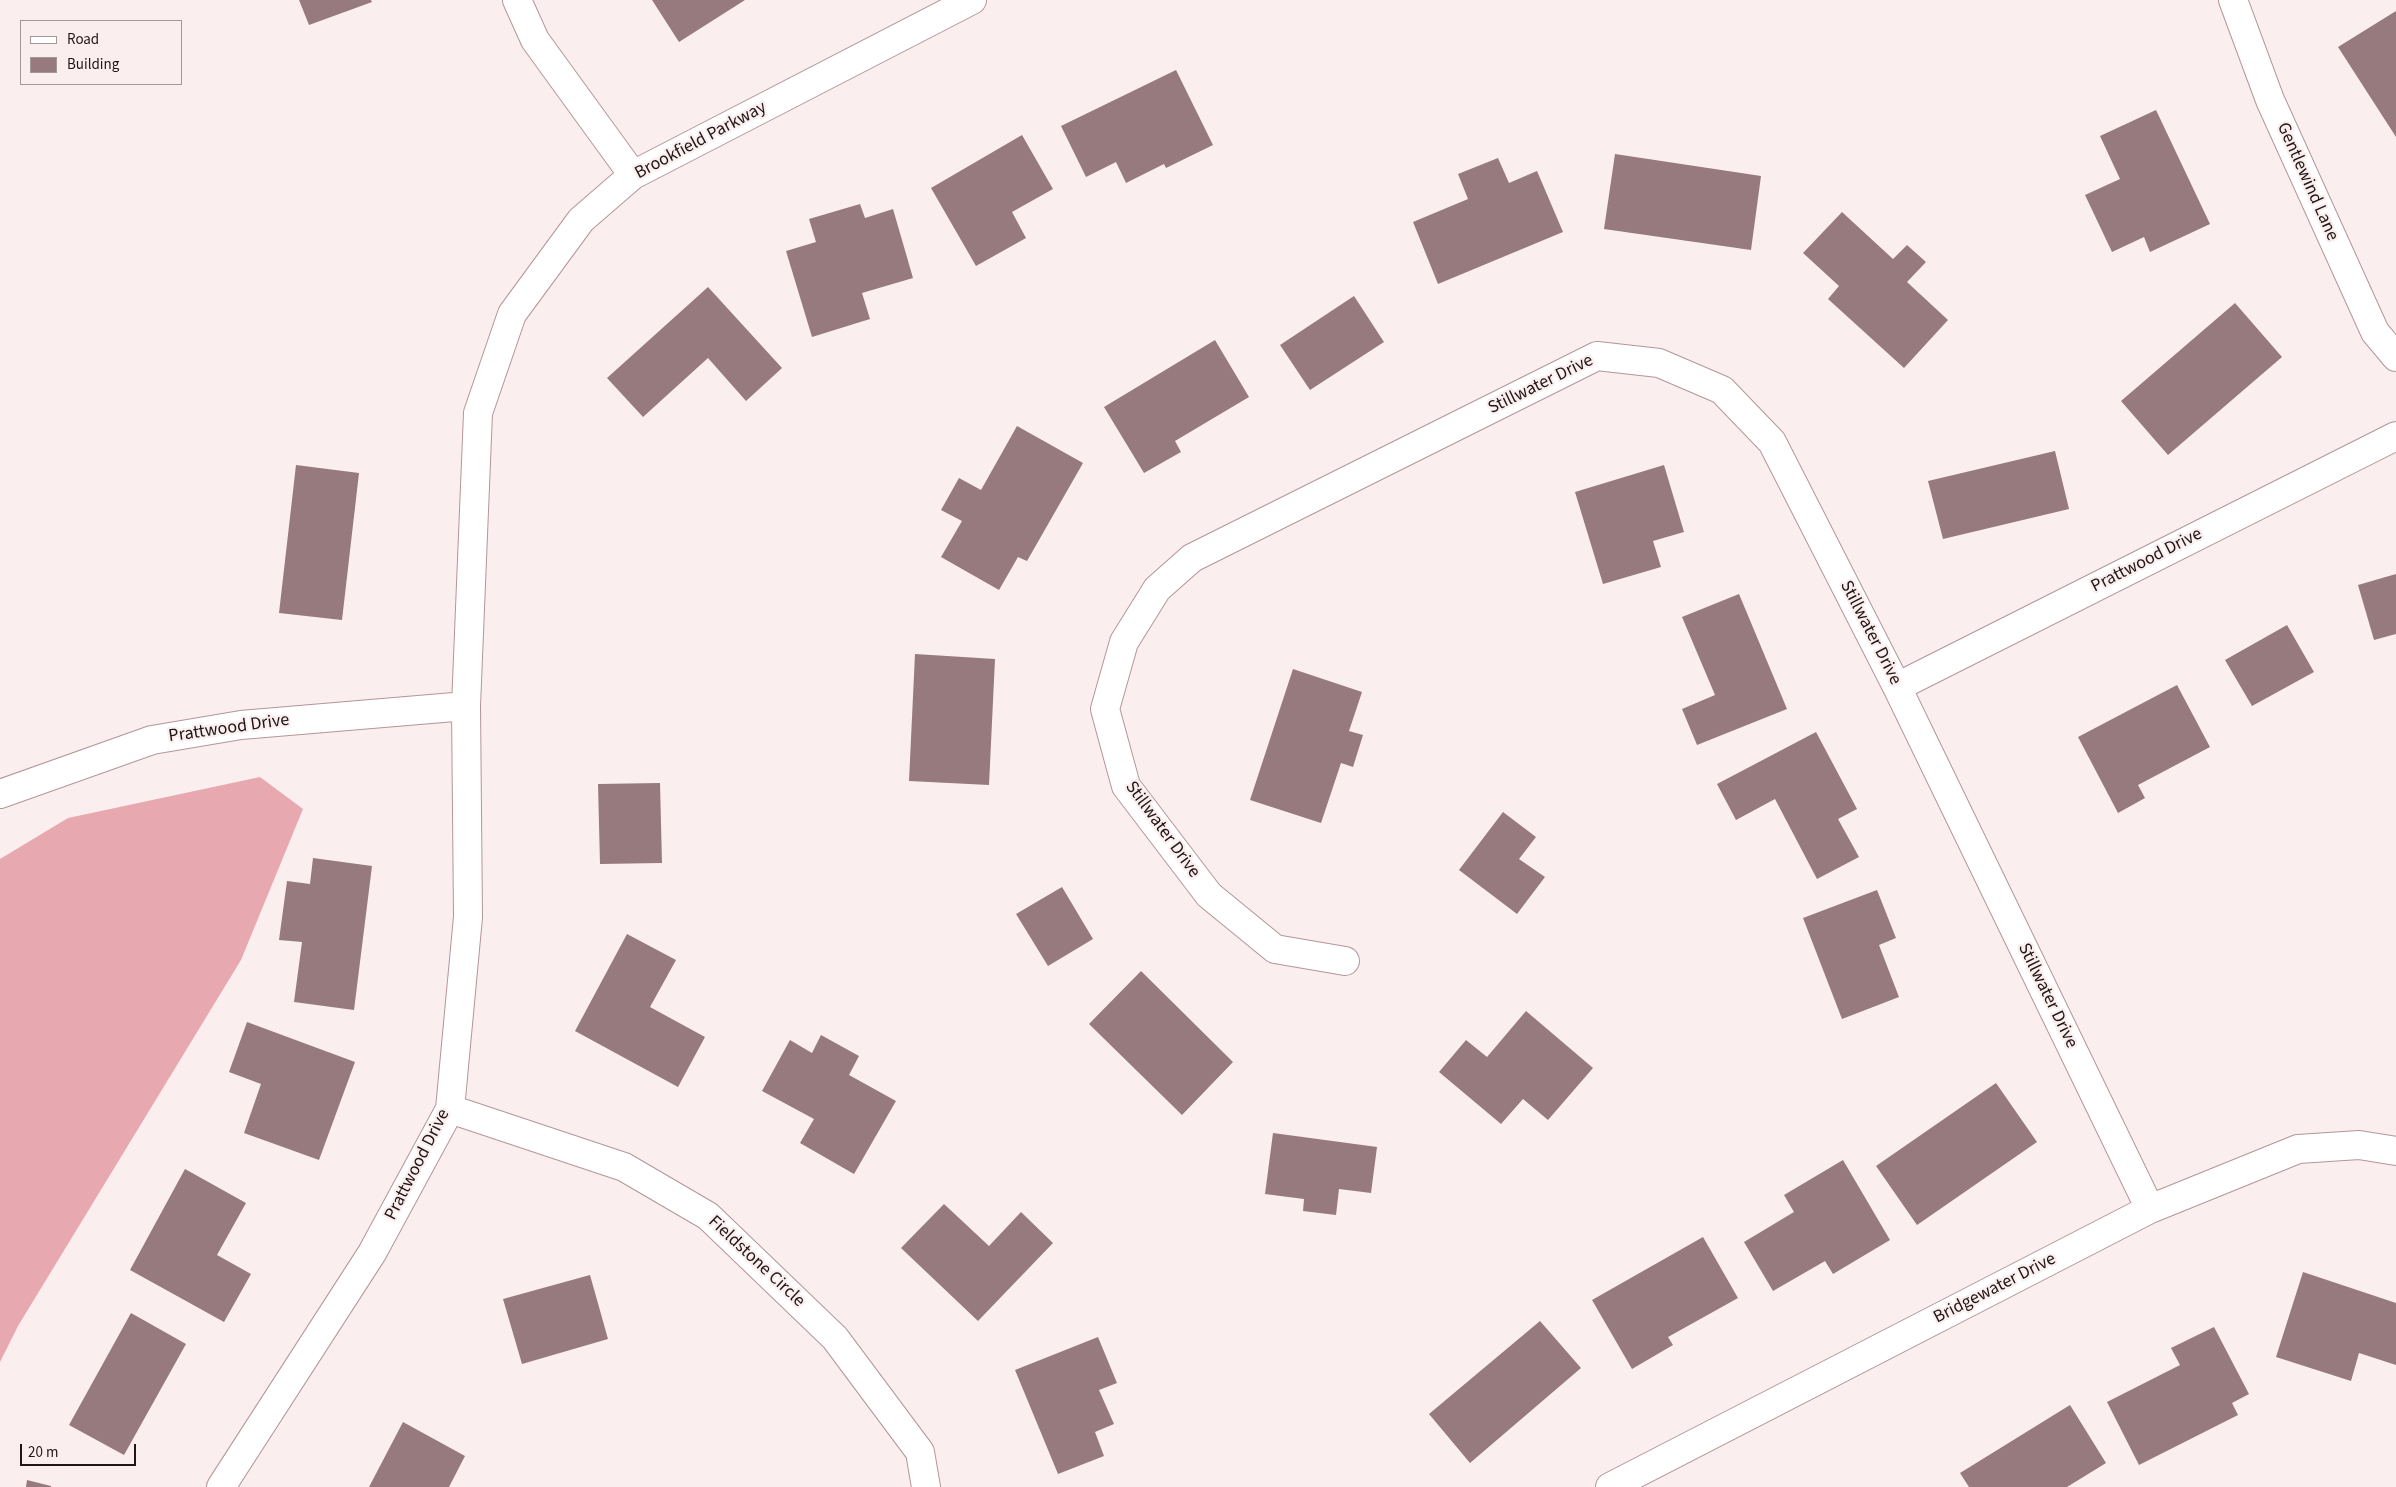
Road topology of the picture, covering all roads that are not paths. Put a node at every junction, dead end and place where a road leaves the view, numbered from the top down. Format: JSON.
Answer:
{"nodes":[{"id":1,"x":517,"y":0,"type":"edge"},
{"id":2,"x":972,"y":0,"type":"edge"},
{"id":3,"x":2234,"y":0,"type":"edge"},
{"id":4,"x":633,"y":175,"type":"junction"},
{"id":5,"x":2396,"y":357,"type":"edge"},
{"id":6,"x":478,"y":414,"type":"joint"},
{"id":7,"x":2396,"y":436,"type":"edge"},
{"id":8,"x":1897,"y":686,"type":"junction"},
{"id":9,"x":466,"y":706,"type":"junction"},
{"id":10,"x":0,"y":794,"type":"edge"},
{"id":11,"x":1344,"y":961,"type":"dead end"},
{"id":12,"x":450,"y":1109,"type":"junction"},
{"id":13,"x":2396,"y":1151,"type":"edge"},
{"id":14,"x":2150,"y":1209,"type":"junction"},
{"id":15,"x":221,"y":1487,"type":"edge"},
{"id":16,"x":926,"y":1487,"type":"edge"},
{"id":17,"x":1610,"y":1487,"type":"edge"}],
"edges":[{"from":1,"to":4,"type":"street"},
{"from":2,"to":4,"type":"street","name":"Brookfield Parkway"},
{"from":3,"to":5,"type":"street","name":"Gentlewind Lane"},
{"from":4,"to":6,"type":"street","name":"Brookfield Parkway"},
{"from":6,"to":9,"type":"street","name":"Prattwood Drive"},
{"from":7,"to":8,"type":"street","name":"Prattwood Drive"},
{"from":8,"to":11,"type":"street","name":"Stillwater Drive"},
{"from":8,"to":14,"type":"street","name":"Stillwater Drive"},
{"from":9,"to":10,"type":"street","name":"Prattwood Drive"},
{"from":9,"to":12,"type":"street","name":"Prattwood Drive"},
{"from":12,"to":15,"type":"street","name":"Prattwood Drive"},
{"from":12,"to":16,"type":"street","name":"Fieldstone Circle"},
{"from":13,"to":14,"type":"street","name":"Bridgewater Drive"},
{"from":14,"to":17,"type":"street","name":"Bridgewater Drive"}]}
